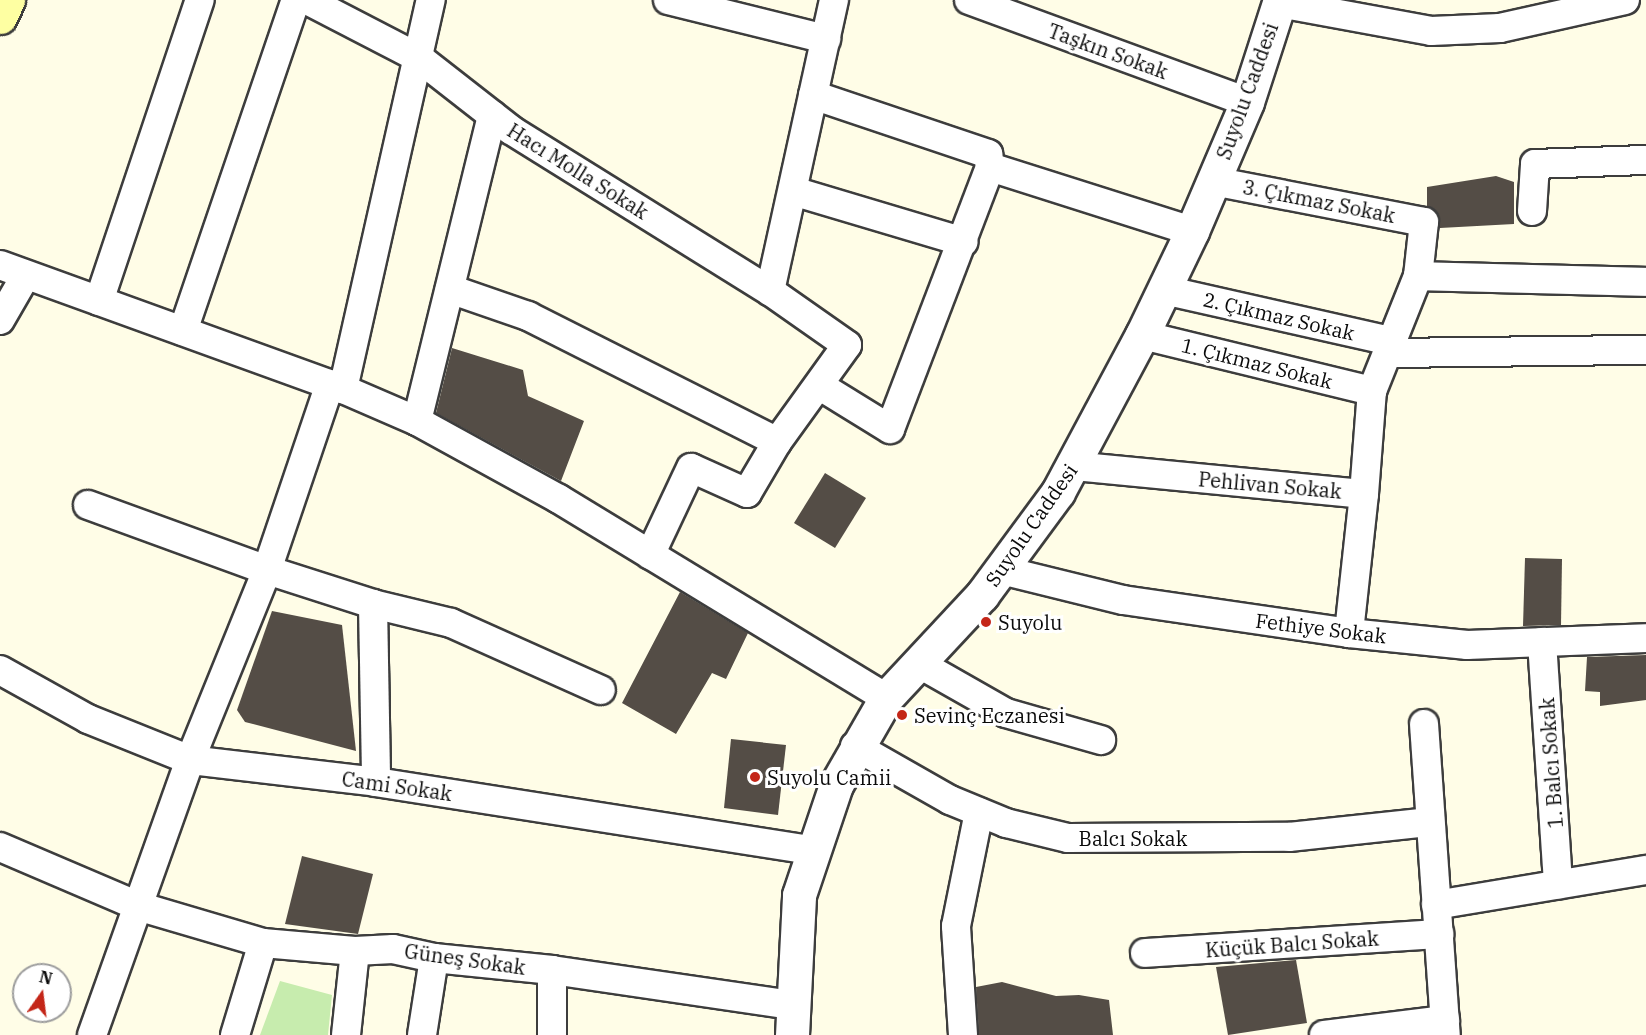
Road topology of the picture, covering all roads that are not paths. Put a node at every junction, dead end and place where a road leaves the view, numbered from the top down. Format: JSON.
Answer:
{"nodes":[{"id":1,"x":8,"y":0,"type":"edge"},
{"id":2,"x":200,"y":0,"type":"edge"},
{"id":3,"x":296,"y":0,"type":"edge"},
{"id":4,"x":307,"y":0,"type":"edge"},
{"id":5,"x":431,"y":0,"type":"edge"},
{"id":6,"x":668,"y":0,"type":"edge"},
{"id":7,"x":834,"y":0,"type":"edge"},
{"id":8,"x":969,"y":0,"type":"edge"},
{"id":9,"x":1625,"y":0,"type":"edge"},
{"id":10,"x":1279,"y":2,"type":"edge"},
{"id":11,"x":0,"y":17,"type":"edge"},
{"id":12,"x":826,"y":39,"type":"junction"},
{"id":13,"x":419,"y":58,"type":"junction"},
{"id":14,"x":813,"y":95,"type":"junction"},
{"id":15,"x":1247,"y":102,"type":"junction"},
{"id":16,"x":492,"y":115,"type":"junction"},
{"id":17,"x":1646,"y":160,"type":"edge"},
{"id":18,"x":990,"y":167,"type":"junction"},
{"id":19,"x":1213,"y":181,"type":"junction"},
{"id":20,"x":793,"y":191,"type":"junction"},
{"id":21,"x":1532,"y":211,"type":"dead end"},
{"id":22,"x":1192,"y":231,"type":"junction"},
{"id":23,"x":964,"y":242,"type":"junction"},
{"id":24,"x":13,"y":270,"type":"edge"},
{"id":25,"x":1418,"y":276,"type":"junction"},
{"id":26,"x":1646,"y":282,"type":"edge"},
{"id":27,"x":450,"y":289,"type":"junction"},
{"id":28,"x":1164,"y":290,"type":"junction"},
{"id":29,"x":770,"y":291,"type":"junction"},
{"id":30,"x":99,"y":301,"type":"junction"},
{"id":31,"x":0,"y":320,"type":"edge"},
{"id":32,"x":183,"y":331,"type":"junction"},
{"id":33,"x":1142,"y":335,"type":"junction"},
{"id":34,"x":1391,"y":347,"type":"junction"},
{"id":35,"x":1646,"y":350,"type":"edge"},
{"id":36,"x":337,"y":386,"type":"junction"},
{"id":37,"x":820,"y":386,"type":"junction"},
{"id":38,"x":1372,"y":391,"type":"junction"},
{"id":39,"x":417,"y":421,"type":"junction"},
{"id":40,"x":777,"y":442,"type":"junction"},
{"id":41,"x":1073,"y":466,"type":"junction"},
{"id":42,"x":1364,"y":494,"type":"junction"},
{"id":43,"x":88,"y":505,"type":"dead end"},
{"id":44,"x":650,"y":555,"type":"junction"},
{"id":45,"x":267,"y":570,"type":"junction"},
{"id":46,"x":1001,"y":570,"type":"junction"},
{"id":47,"x":374,"y":604,"type":"junction"},
{"id":48,"x":1349,"y":633,"type":"junction"},
{"id":49,"x":1646,"y":638,"type":"edge"},
{"id":50,"x":1542,"y":642,"type":"junction"},
{"id":51,"x":918,"y":663,"type":"junction"},
{"id":52,"x":0,"y":670,"type":"edge"},
{"id":53,"x":602,"y":690,"type":"dead end"},
{"id":54,"x":886,"y":698,"type":"junction"},
{"id":55,"x":1424,"y":724,"type":"dead end"},
{"id":56,"x":1101,"y":740,"type":"dead end"},
{"id":57,"x":855,"y":746,"type":"junction"},
{"id":58,"x":190,"y":760,"type":"junction"},
{"id":59,"x":376,"y":782,"type":"junction"},
{"id":60,"x":980,"y":812,"type":"junction"},
{"id":61,"x":1430,"y":822,"type":"junction"},
{"id":62,"x":0,"y":847,"type":"edge"},
{"id":63,"x":812,"y":850,"type":"junction"},
{"id":64,"x":1646,"y":870,"type":"edge"},
{"id":65,"x":1558,"y":884,"type":"junction"},
{"id":66,"x":1436,"y":905,"type":"junction"},
{"id":67,"x":141,"y":907,"type":"junction"},
{"id":68,"x":1439,"y":934,"type":"junction"},
{"id":69,"x":263,"y":943,"type":"junction"},
{"id":70,"x":355,"y":951,"type":"junction"},
{"id":71,"x":1145,"y":953,"type":"dead end"},
{"id":72,"x":434,"y":958,"type":"junction"},
{"id":73,"x":552,"y":970,"type":"junction"},
{"id":74,"x":792,"y":1020,"type":"edge"},
{"id":75,"x":1445,"y":1028,"type":"edge"},
{"id":76,"x":92,"y":1035,"type":"edge"},
{"id":77,"x":235,"y":1035,"type":"edge"},
{"id":78,"x":346,"y":1035,"type":"edge"},
{"id":79,"x":422,"y":1035,"type":"edge"},
{"id":80,"x":552,"y":1035,"type":"edge"},
{"id":81,"x":963,"y":1035,"type":"edge"},
{"id":82,"x":1324,"y":1035,"type":"edge"}],
"edges":[{"from":1,"to":11,"type":"main road"},
{"from":2,"to":30,"type":"street"},
{"from":3,"to":32,"type":"street"},
{"from":4,"to":13,"type":"street","name":"Hacı Molla Sokak"},
{"from":5,"to":13,"type":"street"},
{"from":6,"to":12,"type":"street"},
{"from":7,"to":12,"type":"street"},
{"from":8,"to":15,"type":"street","name":"Taşkın Sokak"},
{"from":9,"to":10,"type":"street"},
{"from":10,"to":15,"type":"street","name":"Suyolu Caddesi"},
{"from":12,"to":14,"type":"street"},
{"from":13,"to":16,"type":"street","name":"Hacı Molla Sokak"},
{"from":13,"to":36,"type":"street"},
{"from":14,"to":18,"type":"street"},
{"from":14,"to":20,"type":"street"},
{"from":15,"to":19,"type":"street","name":"Suyolu Caddesi"},
{"from":16,"to":27,"type":"street"},
{"from":16,"to":29,"type":"street","name":"Hacı Molla Sokak"},
{"from":17,"to":21,"type":"street"},
{"from":18,"to":22,"type":"street"},
{"from":18,"to":23,"type":"street"},
{"from":19,"to":22,"type":"street","name":"Suyolu Caddesi"},
{"from":19,"to":25,"type":"street","name":"3. Çıkmaz Sokak"},
{"from":20,"to":23,"type":"street"},
{"from":20,"to":29,"type":"street"},
{"from":22,"to":28,"type":"street","name":"Suyolu Caddesi"},
{"from":23,"to":37,"type":"street"},
{"from":24,"to":30,"type":"street"},
{"from":24,"to":31,"type":"street"},
{"from":25,"to":26,"type":"street"},
{"from":25,"to":34,"type":"street"},
{"from":27,"to":39,"type":"street"},
{"from":27,"to":40,"type":"street"},
{"from":28,"to":33,"type":"street","name":"Suyolu Caddesi"},
{"from":28,"to":34,"type":"street","name":"2. Çıkmaz Sokak"},
{"from":29,"to":37,"type":"street","name":"Hacı Molla Sokak"},
{"from":30,"to":32,"type":"street"},
{"from":32,"to":36,"type":"street"},
{"from":33,"to":38,"type":"street","name":"1. Çıkmaz Sokak"},
{"from":33,"to":41,"type":"street","name":"Suyolu Caddesi"},
{"from":34,"to":35,"type":"street","name":"2. Çıkmaz Sokak"},
{"from":34,"to":38,"type":"street"},
{"from":36,"to":39,"type":"street"},
{"from":36,"to":45,"type":"street"},
{"from":37,"to":40,"type":"street"},
{"from":38,"to":42,"type":"street"},
{"from":39,"to":44,"type":"street"},
{"from":40,"to":44,"type":"street"},
{"from":41,"to":42,"type":"street","name":"Pehlivan Sokak"},
{"from":41,"to":46,"type":"street","name":"Suyolu Caddesi"},
{"from":42,"to":48,"type":"street","name":"Pehlivan Sokak"},
{"from":43,"to":45,"type":"street"},
{"from":44,"to":54,"type":"street"},
{"from":45,"to":47,"type":"street"},
{"from":45,"to":58,"type":"street"},
{"from":46,"to":48,"type":"street","name":"Fethiye Sokak"},
{"from":46,"to":51,"type":"street","name":"Suyolu Caddesi"},
{"from":47,"to":53,"type":"street"},
{"from":47,"to":59,"type":"street"},
{"from":48,"to":50,"type":"street","name":"Fethiye Sokak"},
{"from":49,"to":50,"type":"street","name":"Fethiye Sokak"},
{"from":50,"to":65,"type":"street","name":"1. Balcı Sokak"},
{"from":51,"to":54,"type":"street","name":"Suyolu Caddesi"},
{"from":51,"to":56,"type":"street"},
{"from":52,"to":58,"type":"street","name":"Cami Sokak"},
{"from":54,"to":57,"type":"street","name":"Suyolu Caddesi"},
{"from":55,"to":61,"type":"street"},
{"from":57,"to":60,"type":"street","name":"Balcı Sokak"},
{"from":57,"to":63,"type":"street","name":"Suyolu Caddesi"},
{"from":58,"to":59,"type":"street","name":"Cami Sokak"},
{"from":58,"to":67,"type":"street"},
{"from":59,"to":63,"type":"street","name":"Cami Sokak"},
{"from":60,"to":61,"type":"street","name":"Balcı Sokak"},
{"from":60,"to":81,"type":"street"},
{"from":61,"to":66,"type":"street"},
{"from":62,"to":67,"type":"street","name":"Güneş Sokak"},
{"from":63,"to":74,"type":"street","name":"Suyolu Caddesi"},
{"from":64,"to":65,"type":"street"},
{"from":65,"to":66,"type":"street"},
{"from":66,"to":68,"type":"street"},
{"from":67,"to":69,"type":"street","name":"Güneş Sokak"},
{"from":67,"to":76,"type":"street"},
{"from":68,"to":71,"type":"street","name":"Küçük Balcı Sokak"},
{"from":68,"to":75,"type":"street"},
{"from":69,"to":70,"type":"street","name":"Güneş Sokak"},
{"from":69,"to":77,"type":"street"},
{"from":70,"to":72,"type":"street","name":"Güneş Sokak"},
{"from":70,"to":78,"type":"street"},
{"from":72,"to":73,"type":"street","name":"Güneş Sokak"},
{"from":72,"to":79,"type":"street"},
{"from":73,"to":74,"type":"street","name":"Güneş Sokak"},
{"from":73,"to":80,"type":"street"},
{"from":75,"to":82,"type":"street"}]}
